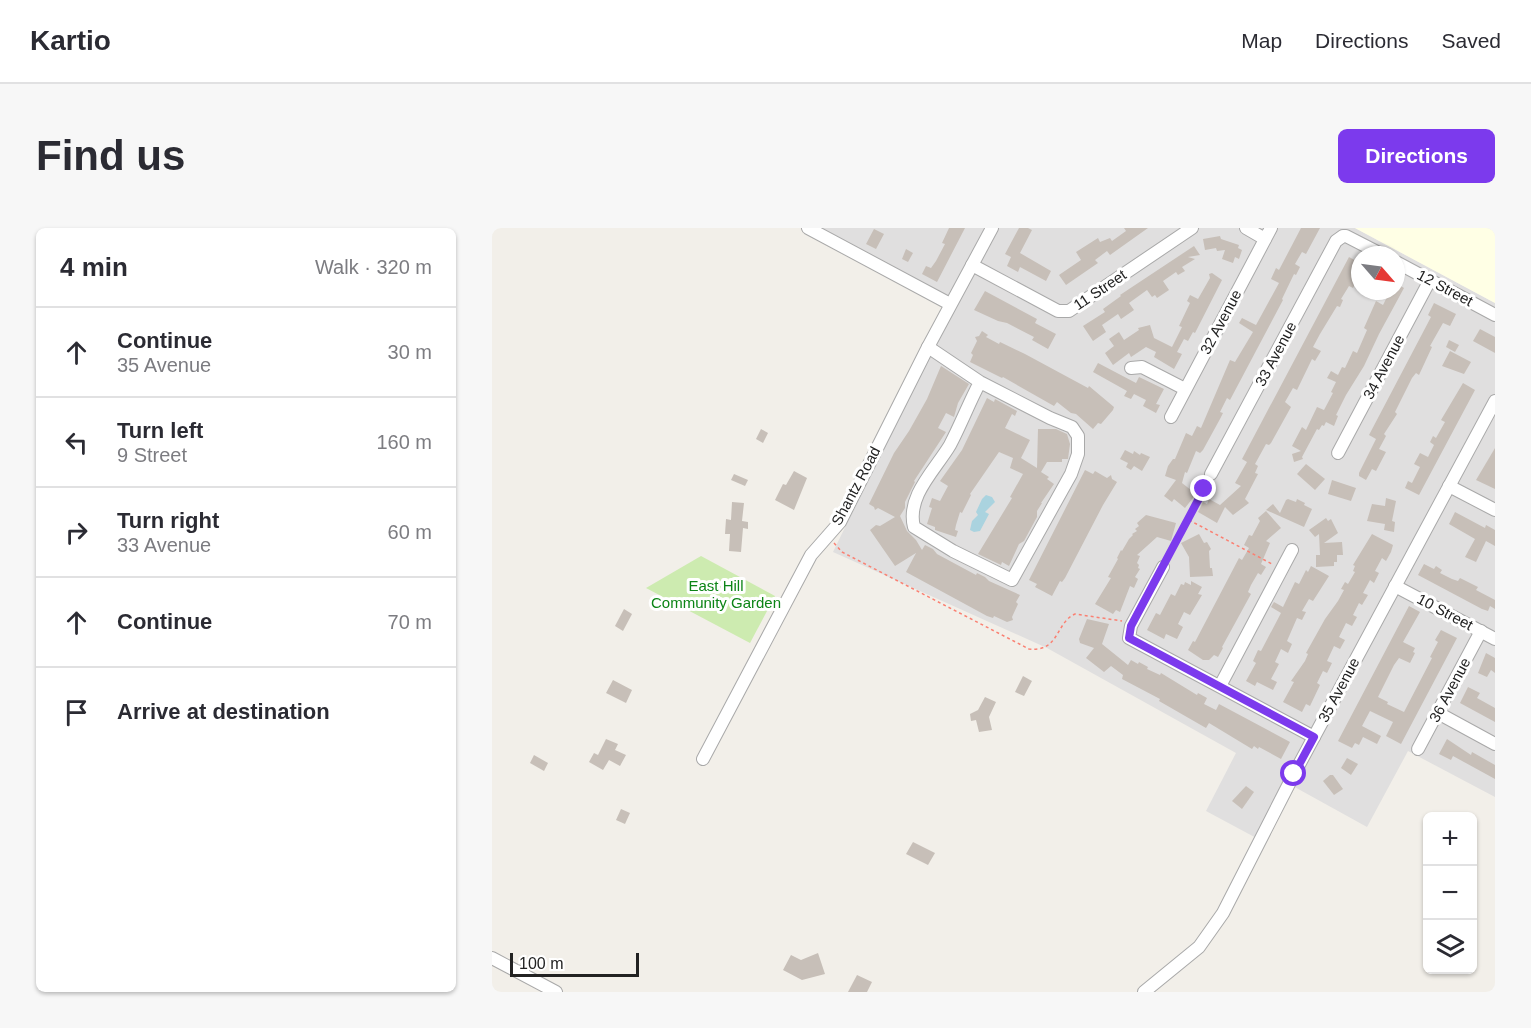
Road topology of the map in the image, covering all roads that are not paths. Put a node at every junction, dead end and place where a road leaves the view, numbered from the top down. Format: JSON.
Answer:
{"nodes":[{"id":1,"x":808,"y":228,"type":"edge"},
{"id":2,"x":838,"y":228,"type":"edge"},
{"id":3,"x":992,"y":228,"type":"edge"},
{"id":4,"x":1192,"y":228,"type":"edge"},
{"id":5,"x":1246,"y":228,"type":"edge"},
{"id":6,"x":1268,"y":233,"type":"edge"},
{"id":7,"x":832,"y":241,"type":"junction"},
{"id":8,"x":1366,"y":246,"type":"edge"},
{"id":9,"x":972,"y":265,"type":"junction"},
{"id":10,"x":1405,"y":267,"type":"edge"},
{"id":11,"x":1430,"y":280,"type":"junction"},
{"id":12,"x":950,"y":304,"type":"junction"},
{"id":13,"x":1495,"y":315,"type":"edge"},
{"id":14,"x":927,"y":347,"type":"junction"},
{"id":15,"x":1131,"y":368,"type":"dead end"},
{"id":16,"x":980,"y":382,"type":"junction"},
{"id":17,"x":1185,"y":389,"type":"junction"},
{"id":18,"x":1495,"y":401,"type":"edge"},
{"id":19,"x":1171,"y":417,"type":"dead end"},
{"id":20,"x":1338,"y":453,"type":"dead end"},
{"id":21,"x":1211,"y":474,"type":"road end"},
{"id":22,"x":1449,"y":486,"type":"junction"},
{"id":23,"x":1495,"y":510,"type":"edge"},
{"id":24,"x":1292,"y":550,"type":"dead end"},
{"id":25,"x":1164,"y":567,"type":"road end"},
{"id":26,"x":1395,"y":586,"type":"junction"},
{"id":27,"x":1481,"y":631,"type":"junction"},
{"id":28,"x":1495,"y":639,"type":"edge"},
{"id":29,"x":1220,"y":686,"type":"junction"},
{"id":30,"x":1438,"y":713,"type":"junction"},
{"id":31,"x":1314,"y":737,"type":"junction"},
{"id":32,"x":1495,"y":744,"type":"edge"},
{"id":33,"x":1418,"y":749,"type":"dead end"},
{"id":34,"x":703,"y":759,"type":"dead end"},
{"id":35,"x":492,"y":958,"type":"edge"},
{"id":36,"x":556,"y":992,"type":"edge"},
{"id":37,"x":1144,"y":992,"type":"edge"}],
"edges":[{"from":1,"to":7,"type":"street"},
{"from":2,"to":7,"type":"street"},
{"from":3,"to":9,"type":"street","name":"Shantz Road"},
{"from":4,"to":9,"type":"street","name":"11 Street"},
{"from":5,"to":6,"type":"street"},
{"from":6,"to":17,"type":"street","name":"32 Avenue"},
{"from":7,"to":12,"type":"street"},
{"from":8,"to":21,"type":"street","name":"33 Avenue"},
{"from":9,"to":12,"type":"street","name":"Shantz Road"},
{"from":10,"to":11,"type":"street","name":"12 Street"},
{"from":11,"to":13,"type":"street","name":"12 Street"},
{"from":11,"to":20,"type":"street","name":"34 Avenue"},
{"from":12,"to":14,"type":"street","name":"Shantz Road"},
{"from":14,"to":16,"type":"street"},
{"from":14,"to":34,"type":"street","name":"Shantz Road"},
{"from":15,"to":17,"type":"street"},
{"from":16,"to":16,"type":"street"},
{"from":17,"to":19,"type":"street","name":"32 Avenue"},
{"from":18,"to":22,"type":"street","name":"35 Avenue"},
{"from":22,"to":23,"type":"street"},
{"from":22,"to":26,"type":"street","name":"35 Avenue"},
{"from":24,"to":29,"type":"street"},
{"from":25,"to":29,"type":"street"},
{"from":26,"to":27,"type":"street","name":"10 Street"},
{"from":26,"to":31,"type":"street","name":"35 Avenue"},
{"from":27,"to":28,"type":"street","name":"10 Street"},
{"from":27,"to":30,"type":"street","name":"36 Avenue"},
{"from":29,"to":31,"type":"street"},
{"from":30,"to":32,"type":"street"},
{"from":30,"to":33,"type":"street","name":"36 Avenue"},
{"from":31,"to":37,"type":"street","name":"35 Avenue"},
{"from":35,"to":36,"type":"street"}]}
